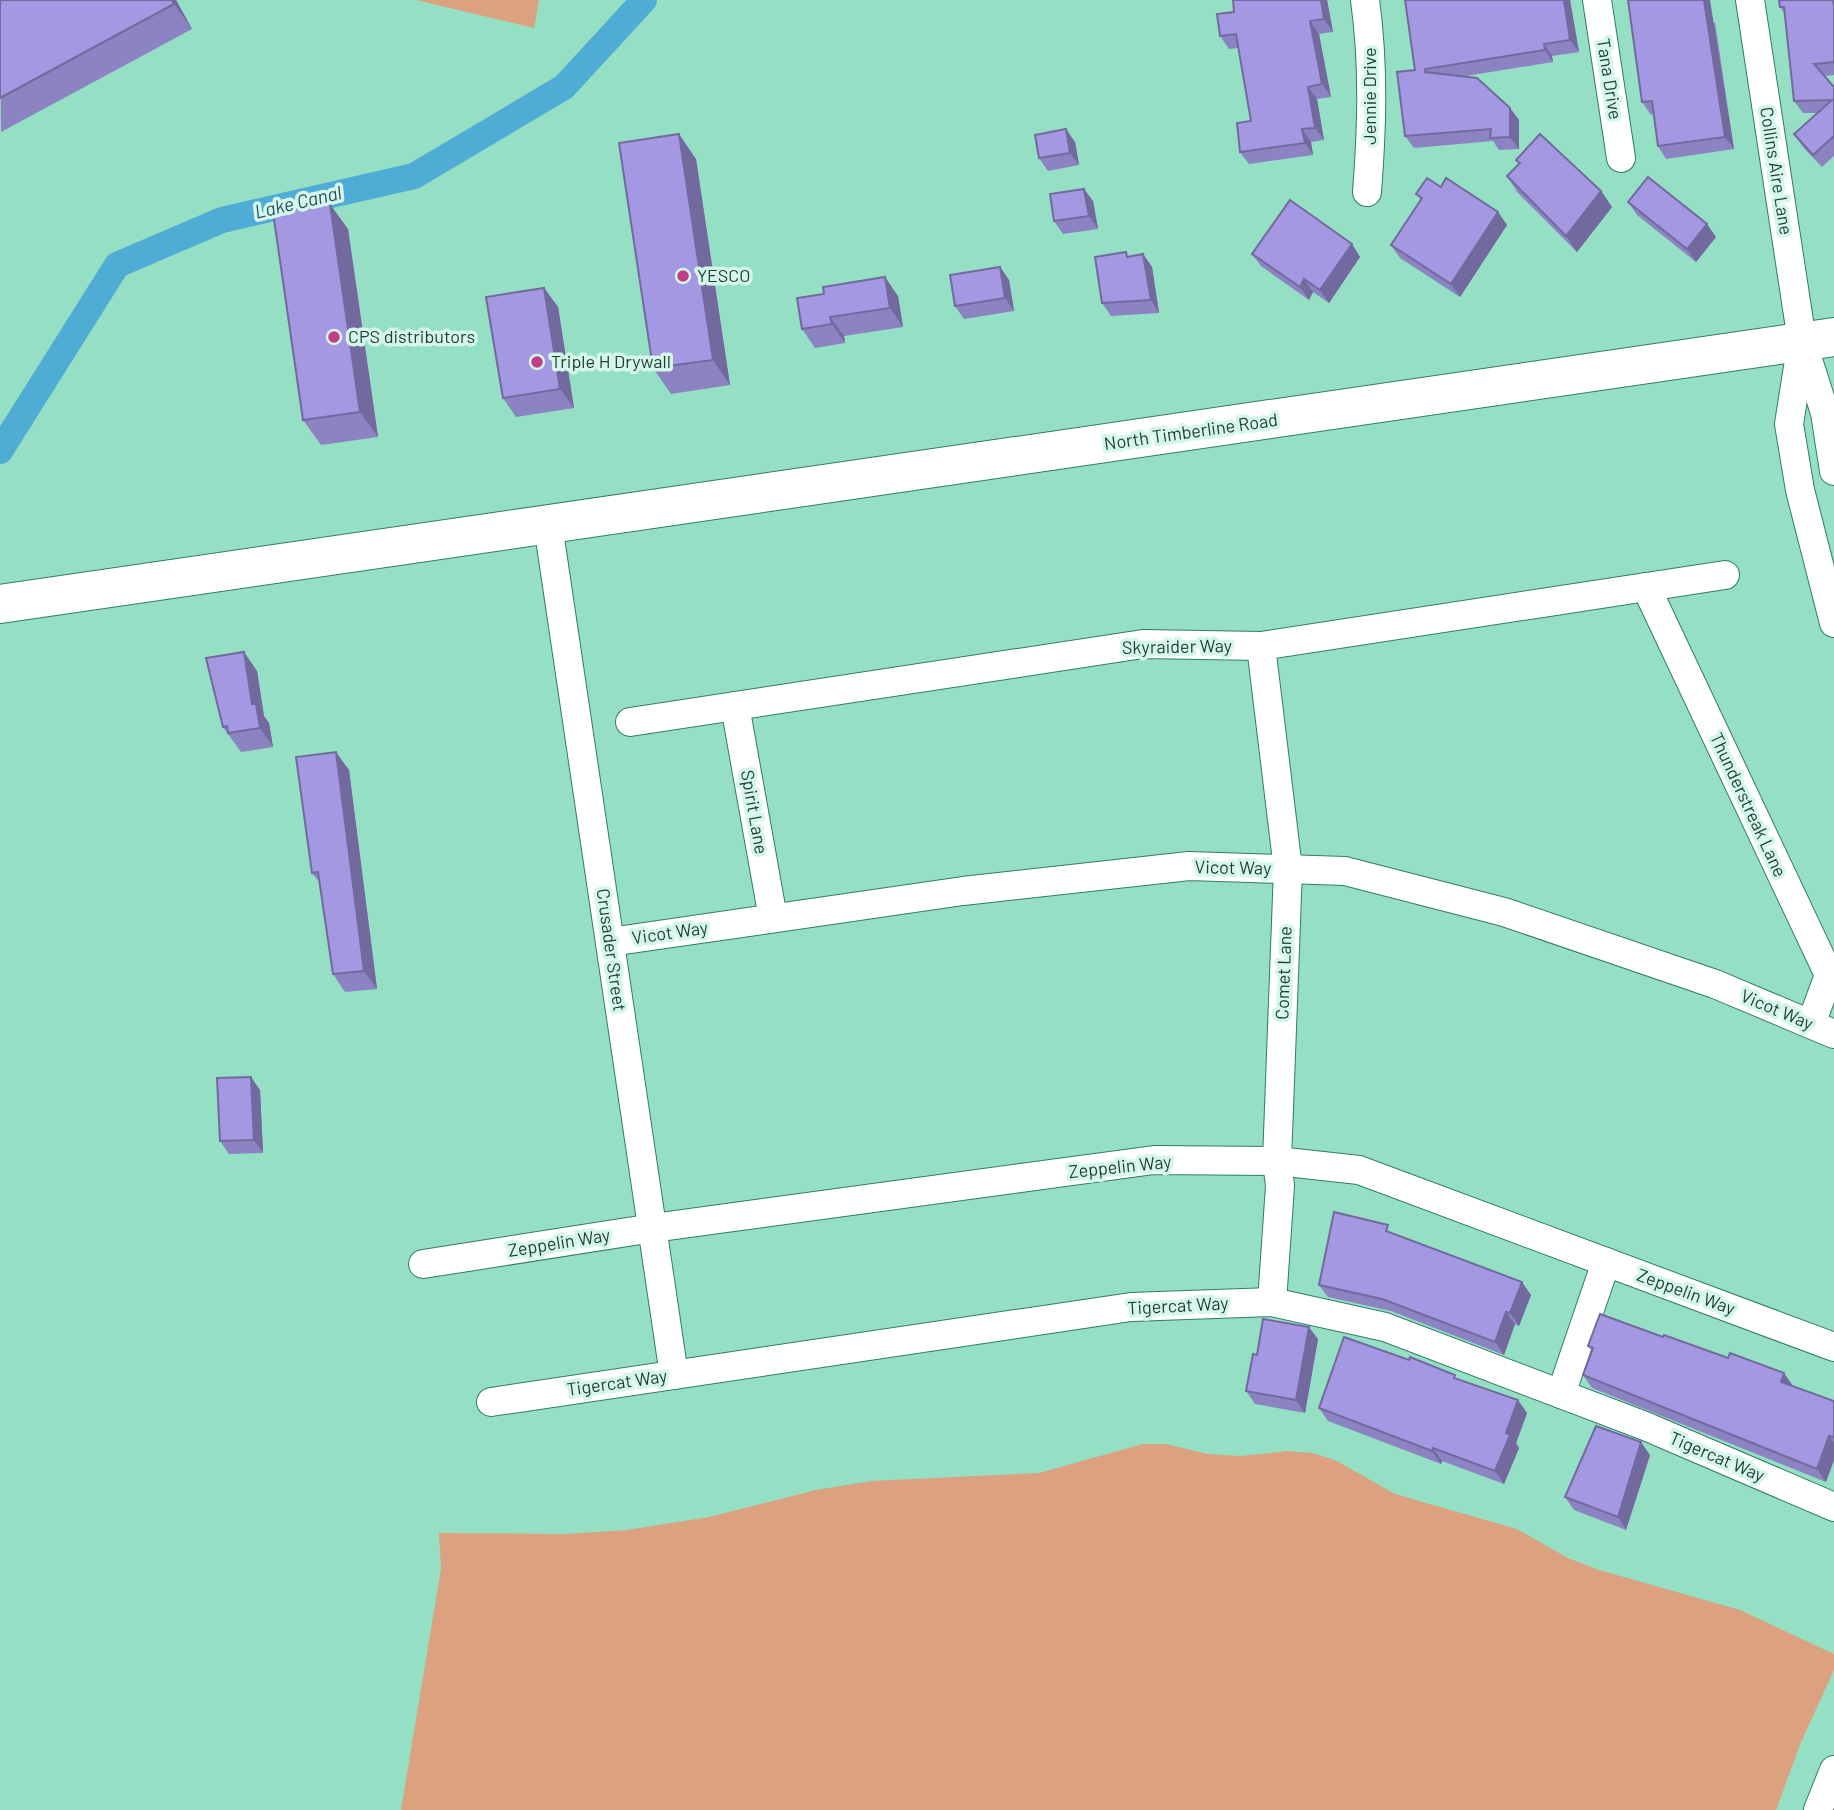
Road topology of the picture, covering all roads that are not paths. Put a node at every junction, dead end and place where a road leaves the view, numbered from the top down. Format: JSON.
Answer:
{"nodes":[{"id":1,"x":1365,"y":0,"type":"edge"},
{"id":2,"x":1597,"y":0,"type":"edge"},
{"id":3,"x":1750,"y":0,"type":"edge"},
{"id":4,"x":1621,"y":158,"type":"dead end"},
{"id":5,"x":1367,"y":192,"type":"dead end"},
{"id":6,"x":1818,"y":339,"type":"edge"},
{"id":7,"x":1834,"y":471,"type":"edge"},
{"id":8,"x":548,"y":525,"type":"junction"},
{"id":9,"x":1725,"y":575,"type":"dead end"},
{"id":10,"x":1646,"y":587,"type":"junction"},
{"id":11,"x":0,"y":604,"type":"edge"},
{"id":12,"x":1834,"y":623,"type":"edge"},
{"id":13,"x":1261,"y":646,"type":"junction"},
{"id":14,"x":735,"y":706,"type":"junction"},
{"id":15,"x":630,"y":722,"type":"dead end"},
{"id":16,"x":1288,"y":869,"type":"junction"},
{"id":17,"x":773,"y":918,"type":"junction"},
{"id":18,"x":610,"y":942,"type":"junction"},
{"id":19,"x":1822,"y":1029,"type":"edge"},
{"id":20,"x":1277,"y":1161,"type":"junction"},
{"id":21,"x":653,"y":1228,"type":"junction"},
{"id":22,"x":1606,"y":1262,"type":"junction"},
{"id":23,"x":423,"y":1264,"type":"dead end"},
{"id":24,"x":1272,"y":1302,"type":"junction"},
{"id":25,"x":1834,"y":1348,"type":"edge"},
{"id":26,"x":674,"y":1375,"type":"junction"},
{"id":27,"x":1561,"y":1394,"type":"junction"},
{"id":28,"x":491,"y":1402,"type":"dead end"},
{"id":29,"x":1834,"y":1507,"type":"edge"},
{"id":30,"x":1834,"y":1770,"type":"edge"},
{"id":31,"x":1818,"y":1810,"type":"edge"}],
"edges":[{"from":1,"to":5,"type":"street","name":"Jennie Drive"},
{"from":2,"to":4,"type":"street","name":"Tana Drive"},
{"from":3,"to":6,"type":"street","name":"Collins Aire Lane"},
{"from":6,"to":7,"type":"street"},
{"from":6,"to":8,"type":"main road","name":"North Timberline Road"},
{"from":6,"to":12,"type":"street"},
{"from":8,"to":11,"type":"main road","name":"North Timberline Road"},
{"from":8,"to":18,"type":"street","name":"Crusader Street"},
{"from":9,"to":10,"type":"street","name":"Skyraider Way"},
{"from":10,"to":13,"type":"street","name":"Skyraider Way"},
{"from":10,"to":19,"type":"street","name":"Thunderstreak Lane"},
{"from":13,"to":14,"type":"street","name":"Skyraider Way"},
{"from":13,"to":16,"type":"street","name":"Comet Lane"},
{"from":14,"to":15,"type":"street","name":"Skyraider Way"},
{"from":14,"to":17,"type":"street","name":"Spirit Lane"},
{"from":16,"to":17,"type":"street","name":"Vicot Way"},
{"from":16,"to":19,"type":"street","name":"Vicot Way"},
{"from":16,"to":20,"type":"street","name":"Comet Lane"},
{"from":17,"to":18,"type":"street","name":"Vicot Way"},
{"from":18,"to":21,"type":"street","name":"Crusader Street"},
{"from":20,"to":21,"type":"street","name":"Zeppelin Way"},
{"from":20,"to":22,"type":"street","name":"Zeppelin Way"},
{"from":20,"to":24,"type":"street","name":"Comet Lane"},
{"from":21,"to":23,"type":"street","name":"Zeppelin Way"},
{"from":21,"to":26,"type":"street","name":"Crusader Street"},
{"from":22,"to":25,"type":"street","name":"Zeppelin Way"},
{"from":22,"to":27,"type":"street"},
{"from":24,"to":26,"type":"street","name":"Tigercat Way"},
{"from":24,"to":27,"type":"street","name":"Tigercat Way"},
{"from":26,"to":28,"type":"street","name":"Tigercat Way"},
{"from":27,"to":29,"type":"street","name":"Tigercat Way"},
{"from":30,"to":31,"type":"street"}]}
